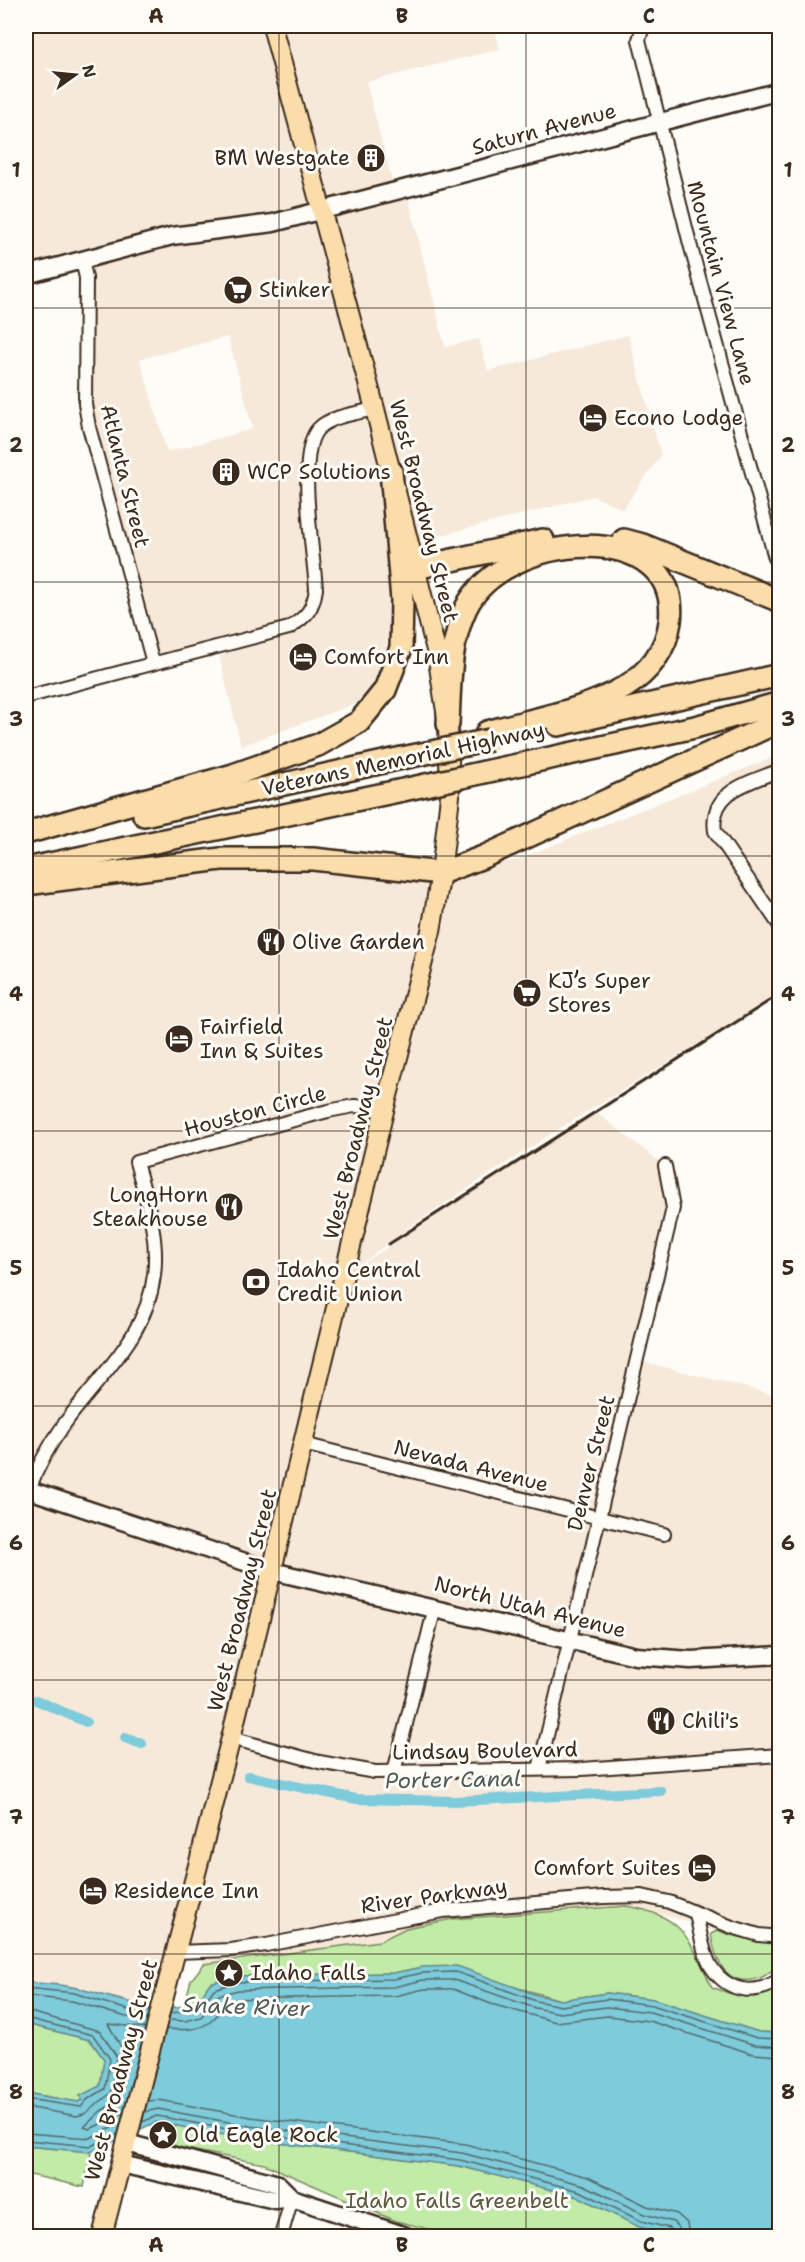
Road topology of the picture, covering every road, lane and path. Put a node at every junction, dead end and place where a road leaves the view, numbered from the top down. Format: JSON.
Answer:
{"nodes":[{"id":1,"x":272,"y":26,"type":"edge"},
{"id":2,"x":643,"y":26,"type":"edge"},
{"id":3,"x":780,"y":91,"type":"edge"},
{"id":4,"x":659,"y":122,"type":"junction"},
{"id":5,"x":321,"y":212,"type":"junction"},
{"id":6,"x":82,"y":260,"type":"junction"},
{"id":7,"x":26,"y":275,"type":"edge"},
{"id":8,"x":375,"y":409,"type":"junction"},
{"id":9,"x":391,"y":471,"type":"junction"},
{"id":10,"x":777,"y":559,"type":"edge"},
{"id":11,"x":416,"y":568,"type":"junction"},
{"id":12,"x":780,"y":601,"type":"edge"},
{"id":13,"x":153,"y":663,"type":"junction"},
{"id":14,"x":780,"y":675,"type":"edge"},
{"id":15,"x":26,"y":697,"type":"edge"},
{"id":16,"x":780,"y":703,"type":"edge"},
{"id":17,"x":780,"y":721,"type":"edge"},
{"id":18,"x":448,"y":724,"type":"junction"},
{"id":19,"x":489,"y":736,"type":"junction"},
{"id":20,"x":780,"y":770,"type":"edge"},
{"id":21,"x":26,"y":833,"type":"edge"},
{"id":22,"x":26,"y":841,"type":"edge"},
{"id":23,"x":26,"y":869,"type":"edge"},
{"id":24,"x":441,"y":873,"type":"junction"},
{"id":25,"x":26,"y":884,"type":"edge"},
{"id":26,"x":780,"y":926,"type":"edge"},
{"id":27,"x":385,"y":1107,"type":"junction"},
{"id":28,"x":665,"y":1166,"type":"dead end"},
{"id":29,"x":303,"y":1444,"type":"junction"},
{"id":30,"x":27,"y":1490,"type":"edge"},
{"id":31,"x":597,"y":1518,"type":"junction"},
{"id":32,"x":664,"y":1534,"type":"dead end"},
{"id":33,"x":272,"y":1571,"type":"junction"},
{"id":34,"x":435,"y":1607,"type":"junction"},
{"id":35,"x":568,"y":1640,"type":"junction"},
{"id":36,"x":780,"y":1655,"type":"edge"},
{"id":37,"x":231,"y":1738,"type":"junction"},
{"id":38,"x":780,"y":1755,"type":"edge"},
{"id":39,"x":539,"y":1770,"type":"junction"},
{"id":40,"x":394,"y":1772,"type":"junction"},
{"id":41,"x":696,"y":1914,"type":"junction"},
{"id":42,"x":780,"y":1937,"type":"edge"},
{"id":43,"x":175,"y":1952,"type":"junction"},
{"id":44,"x":780,"y":1979,"type":"edge"},
{"id":45,"x":128,"y":2139,"type":"junction"},
{"id":46,"x":121,"y":2164,"type":"junction"},
{"id":47,"x":292,"y":2198,"type":"junction"},
{"id":48,"x":102,"y":2236,"type":"edge"},
{"id":49,"x":281,"y":2236,"type":"edge"},
{"id":50,"x":406,"y":2236,"type":"edge"}],
"edges":[{"from":1,"to":5,"type":"main road","name":"West Broadway Street"},
{"from":2,"to":4,"type":"street","name":"Mountain View Lane"},
{"from":3,"to":4,"type":"street","name":"Saturn Avenue"},
{"from":4,"to":5,"type":"street","name":"Saturn Avenue"},
{"from":4,"to":10,"type":"street","name":"Mountain View Lane"},
{"from":5,"to":6,"type":"street","name":"Saturn Avenue"},
{"from":5,"to":8,"type":"main road","name":"West Broadway Street"},
{"from":6,"to":7,"type":"street","name":"Saturn Avenue"},
{"from":6,"to":13,"type":"street","name":"Atlanta Street"},
{"from":8,"to":9,"type":"main road","name":"West Broadway Street"},
{"from":8,"to":13,"type":"street"},
{"from":9,"to":11,"type":"main road","name":"West Broadway Street"},
{"from":9,"to":21,"type":"highway"},
{"from":11,"to":12,"type":"highway"},
{"from":11,"to":18,"type":"main road","name":"West Broadway Street"},
{"from":13,"to":15,"type":"street"},
{"from":14,"to":19,"type":"highway","name":"Veterans Memorial Highway"},
{"from":16,"to":23,"type":"highway","name":"Veterans Memorial Highway","bridge":true},
{"from":17,"to":24,"type":"highway"},
{"from":18,"to":19,"type":"highway"},
{"from":18,"to":24,"type":"main road","name":"West Broadway Street"},
{"from":19,"to":22,"type":"highway","name":"Veterans Memorial Highway","bridge":true},
{"from":20,"to":26,"type":"street"},
{"from":24,"to":25,"type":"highway"},
{"from":24,"to":27,"type":"main road","name":"West Broadway Street"},
{"from":27,"to":29,"type":"main road","name":"West Broadway Street"},
{"from":27,"to":30,"type":"street","name":"Houston Circle"},
{"from":28,"to":31,"type":"street","name":"Denver Street"},
{"from":29,"to":31,"type":"street","name":"Nevada Avenue"},
{"from":29,"to":33,"type":"main road","name":"West Broadway Street"},
{"from":30,"to":33,"type":"street","name":"North Utah Avenue"},
{"from":31,"to":32,"type":"street","name":"Nevada Avenue"},
{"from":31,"to":35,"type":"street","name":"Denver Street"},
{"from":33,"to":34,"type":"street","name":"North Utah Avenue"},
{"from":33,"to":37,"type":"main road","name":"West Broadway Street"},
{"from":34,"to":35,"type":"street","name":"North Utah Avenue"},
{"from":34,"to":40,"type":"street"},
{"from":35,"to":36,"type":"street","name":"North Utah Avenue"},
{"from":35,"to":39,"type":"street","name":"Denver Street"},
{"from":37,"to":40,"type":"street","name":"Lindsay Boulevard"},
{"from":37,"to":43,"type":"main road","name":"West Broadway Street"},
{"from":38,"to":39,"type":"street","name":"Lindsay Boulevard"},
{"from":39,"to":40,"type":"street","name":"Lindsay Boulevard"},
{"from":41,"to":42,"type":"street","name":"River Parkway"},
{"from":41,"to":43,"type":"street","name":"River Parkway"},
{"from":41,"to":44,"type":"street"},
{"from":43,"to":45,"type":"main road","name":"West Broadway Street"},
{"from":45,"to":46,"type":"main road","name":"West Broadway Street"},
{"from":45,"to":47,"type":"street"},
{"from":46,"to":47,"type":"street"},
{"from":46,"to":48,"type":"main road","name":"West Broadway Street"},
{"from":47,"to":49,"type":"street"},
{"from":47,"to":50,"type":"street"}]}
